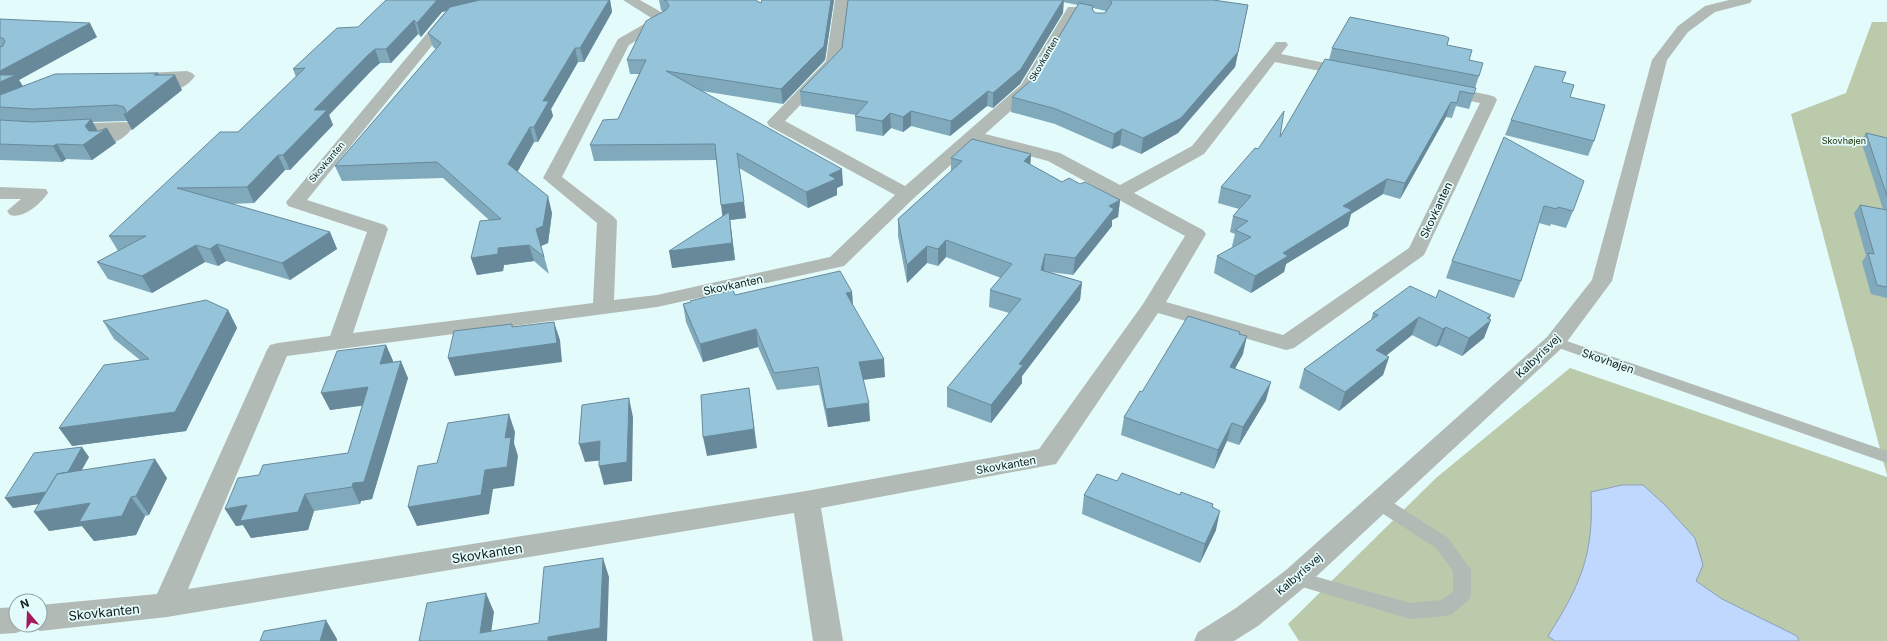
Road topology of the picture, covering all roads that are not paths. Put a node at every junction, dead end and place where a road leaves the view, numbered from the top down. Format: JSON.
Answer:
{"nodes":[{"id":1,"x":630,"y":0,"type":"edge"},
{"id":2,"x":842,"y":0,"type":"edge"},
{"id":3,"x":1745,"y":0,"type":"edge"},
{"id":4,"x":1072,"y":10,"type":"dead end"},
{"id":5,"x":463,"y":12,"type":"edge"},
{"id":6,"x":1370,"y":76,"type":"edge"},
{"id":7,"x":128,"y":80,"type":"edge"},
{"id":8,"x":176,"y":85,"type":"dead end"},
{"id":9,"x":1430,"y":88,"type":"edge"},
{"id":10,"x":50,"y":130,"type":"edge"},
{"id":11,"x":974,"y":136,"type":"junction"},
{"id":12,"x":104,"y":141,"type":"edge"},
{"id":13,"x":1121,"y":192,"type":"junction"},
{"id":14,"x":0,"y":193,"type":"edge"},
{"id":15,"x":907,"y":194,"type":"junction"},
{"id":16,"x":17,"y":211,"type":"dead end"},
{"id":17,"x":1153,"y":305,"type":"junction"},
{"id":18,"x":604,"y":309,"type":"junction"},
{"id":19,"x":339,"y":342,"type":"junction"},
{"id":20,"x":1555,"y":342,"type":"junction"},
{"id":21,"x":1887,"y":457,"type":"edge"},
{"id":22,"x":806,"y":501,"type":"junction"},
{"id":23,"x":1380,"y":503,"type":"junction"},
{"id":24,"x":1296,"y":578,"type":"junction"},
{"id":25,"x":167,"y":605,"type":"junction"},
{"id":26,"x":48,"y":617,"type":"edge"},
{"id":27,"x":828,"y":641,"type":"edge"},
{"id":28,"x":1209,"y":641,"type":"edge"}],
"edges":[{"from":1,"to":18,"type":"street"},
{"from":2,"to":15,"type":"street"},
{"from":3,"to":20,"type":"street","name":"Kalbyrisvej"},
{"from":4,"to":11,"type":"street","name":"Skovkanten"},
{"from":5,"to":19,"type":"street","name":"Skovkanten"},
{"from":6,"to":13,"type":"street"},
{"from":7,"to":8,"type":"street"},
{"from":9,"to":17,"type":"street","name":"Skovkanten"},
{"from":10,"to":12,"type":"street"},
{"from":11,"to":13,"type":"street","name":"Skovkanten"},
{"from":11,"to":15,"type":"street","name":"Skovkanten"},
{"from":13,"to":17,"type":"street","name":"Skovkanten"},
{"from":14,"to":16,"type":"street"},
{"from":15,"to":18,"type":"street","name":"Skovkanten"},
{"from":17,"to":22,"type":"street","name":"Skovkanten"},
{"from":18,"to":19,"type":"street","name":"Skovkanten"},
{"from":19,"to":25,"type":"street","name":"Skovkanten"},
{"from":20,"to":21,"type":"lane","name":"Skovhøjen"},
{"from":20,"to":23,"type":"street","name":"Kalbyrisvej"},
{"from":22,"to":25,"type":"street","name":"Skovkanten"},
{"from":22,"to":27,"type":"street"},
{"from":23,"to":24,"type":"street","name":"Kalbyrisvej"},
{"from":23,"to":24,"type":"lane"},
{"from":24,"to":28,"type":"street","name":"Kalbyrisvej"},
{"from":25,"to":26,"type":"street","name":"Skovkanten"}]}
